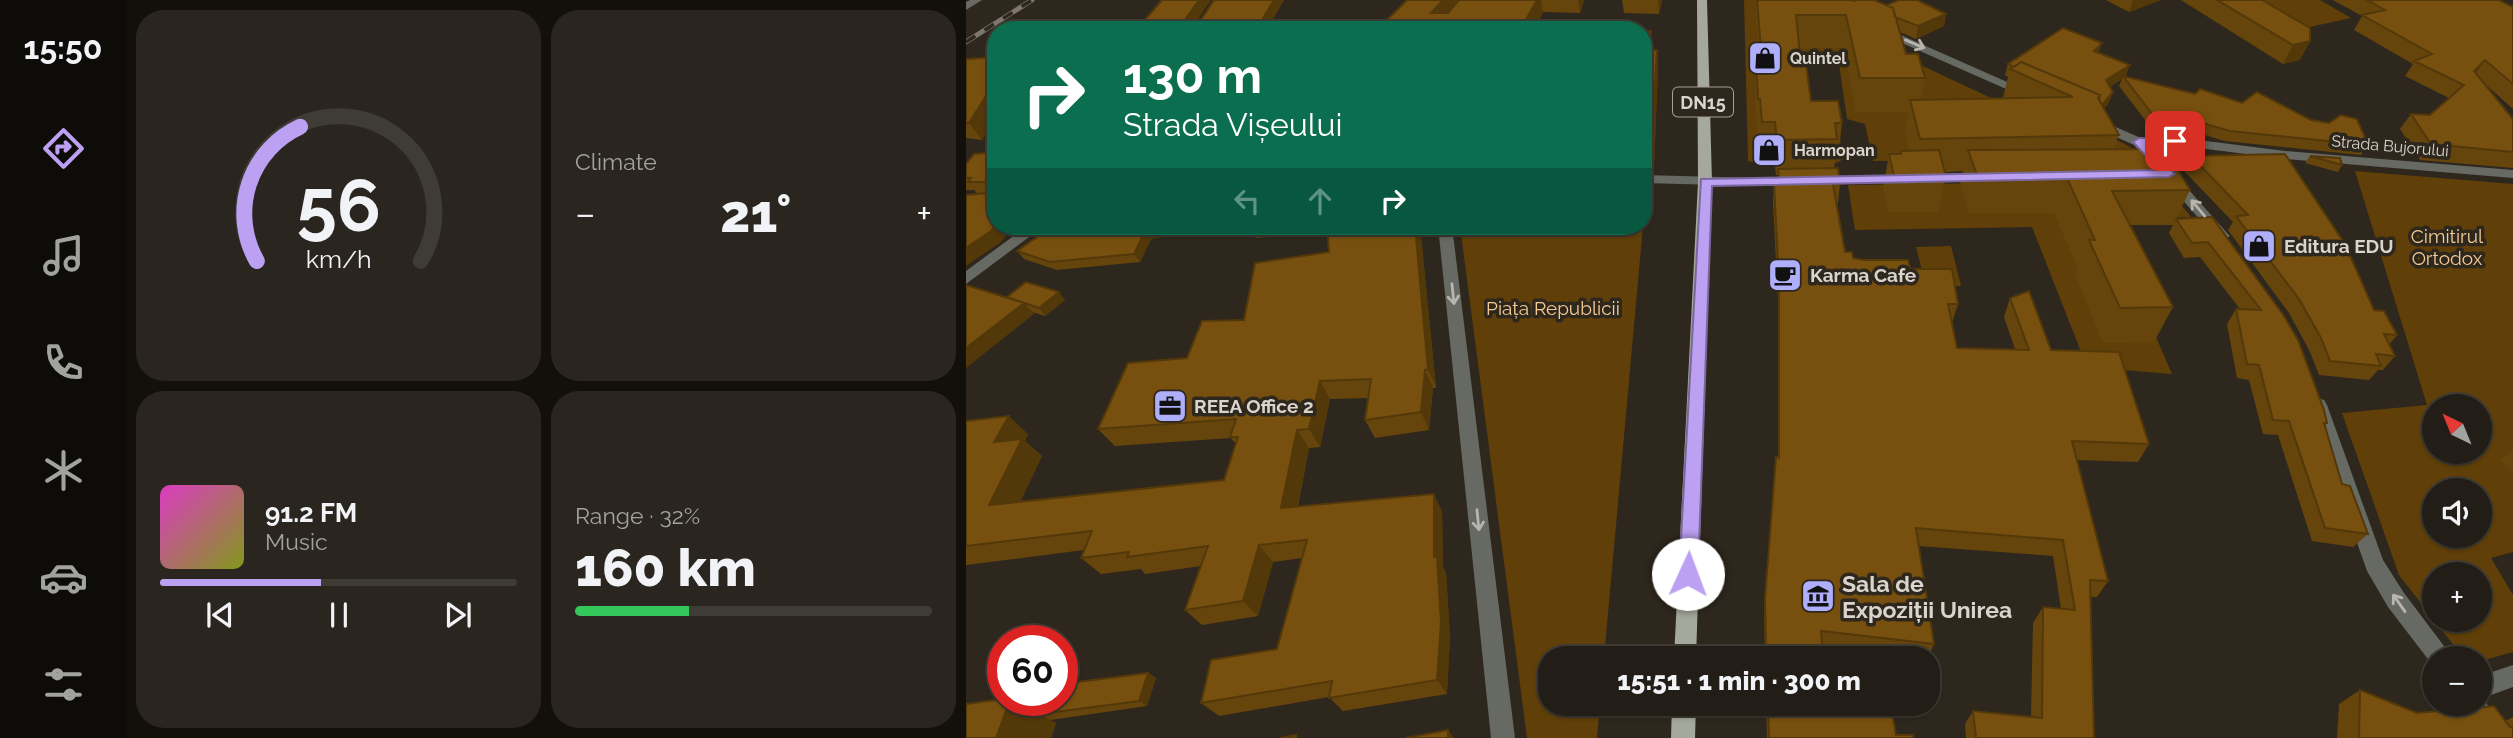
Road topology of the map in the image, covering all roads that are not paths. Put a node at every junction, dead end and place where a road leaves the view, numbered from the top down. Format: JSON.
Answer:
{"nodes":[{"id":1,"x":977,"y":0,"type":"edge"},
{"id":2,"x":1702,"y":0,"type":"edge"},
{"id":3,"x":966,"y":7,"type":"edge"},
{"id":4,"x":1864,"y":23,"type":"edge"},
{"id":5,"x":2039,"y":99,"type":"edge"},
{"id":6,"x":2089,"y":120,"type":"edge"},
{"id":7,"x":2139,"y":142,"type":"junction"},
{"id":8,"x":2141,"y":174,"type":"edge"},
{"id":9,"x":2169,"y":174,"type":"junction"},
{"id":10,"x":2513,"y":174,"type":"edge"},
{"id":11,"x":1992,"y":177,"type":"edge"},
{"id":12,"x":1652,"y":179,"type":"edge"},
{"id":13,"x":1705,"y":182,"type":"junction"},
{"id":14,"x":1025,"y":235,"type":"edge"},
{"id":15,"x":1446,"y":235,"type":"edge"},
{"id":16,"x":2233,"y":248,"type":"edge"},
{"id":17,"x":966,"y":279,"type":"edge"},
{"id":18,"x":2313,"y":391,"type":"edge"},
{"id":19,"x":1686,"y":646,"type":"edge"},
{"id":20,"x":2431,"y":646,"type":"edge"},
{"id":21,"x":2513,"y":676,"type":"edge"},
{"id":22,"x":2492,"y":684,"type":"edge"},
{"id":23,"x":1684,"y":716,"type":"edge"},
{"id":24,"x":2481,"y":716,"type":"edge"},
{"id":25,"x":1503,"y":738,"type":"edge"},
{"id":26,"x":1683,"y":738,"type":"edge"},
{"id":27,"x":2497,"y":738,"type":"edge"}],
"edges":[{"from":1,"to":3,"type":"street"},
{"from":2,"to":13,"type":"main road","number":"DN15"},
{"from":4,"to":5,"type":"street","one_way":true},
{"from":6,"to":7,"type":"street"},
{"from":7,"to":9,"type":"street"},
{"from":7,"to":10,"type":"street","name":"Strada Bujorului"},
{"from":8,"to":9,"type":"street"},
{"from":16,"to":9,"type":"street","one_way":true},
{"from":11,"to":13,"type":"street"},
{"from":12,"to":13,"type":"street"},
{"from":13,"to":19,"type":"main road","number":"DN15"},
{"from":14,"to":17,"type":"street"},
{"from":15,"to":25,"type":"street","one_way":true},
{"from":20,"to":18,"type":"street","one_way":true},
{"from":21,"to":22,"type":"street"},
{"from":23,"to":26,"type":"main road"},
{"from":24,"to":27,"type":"street"}]}
